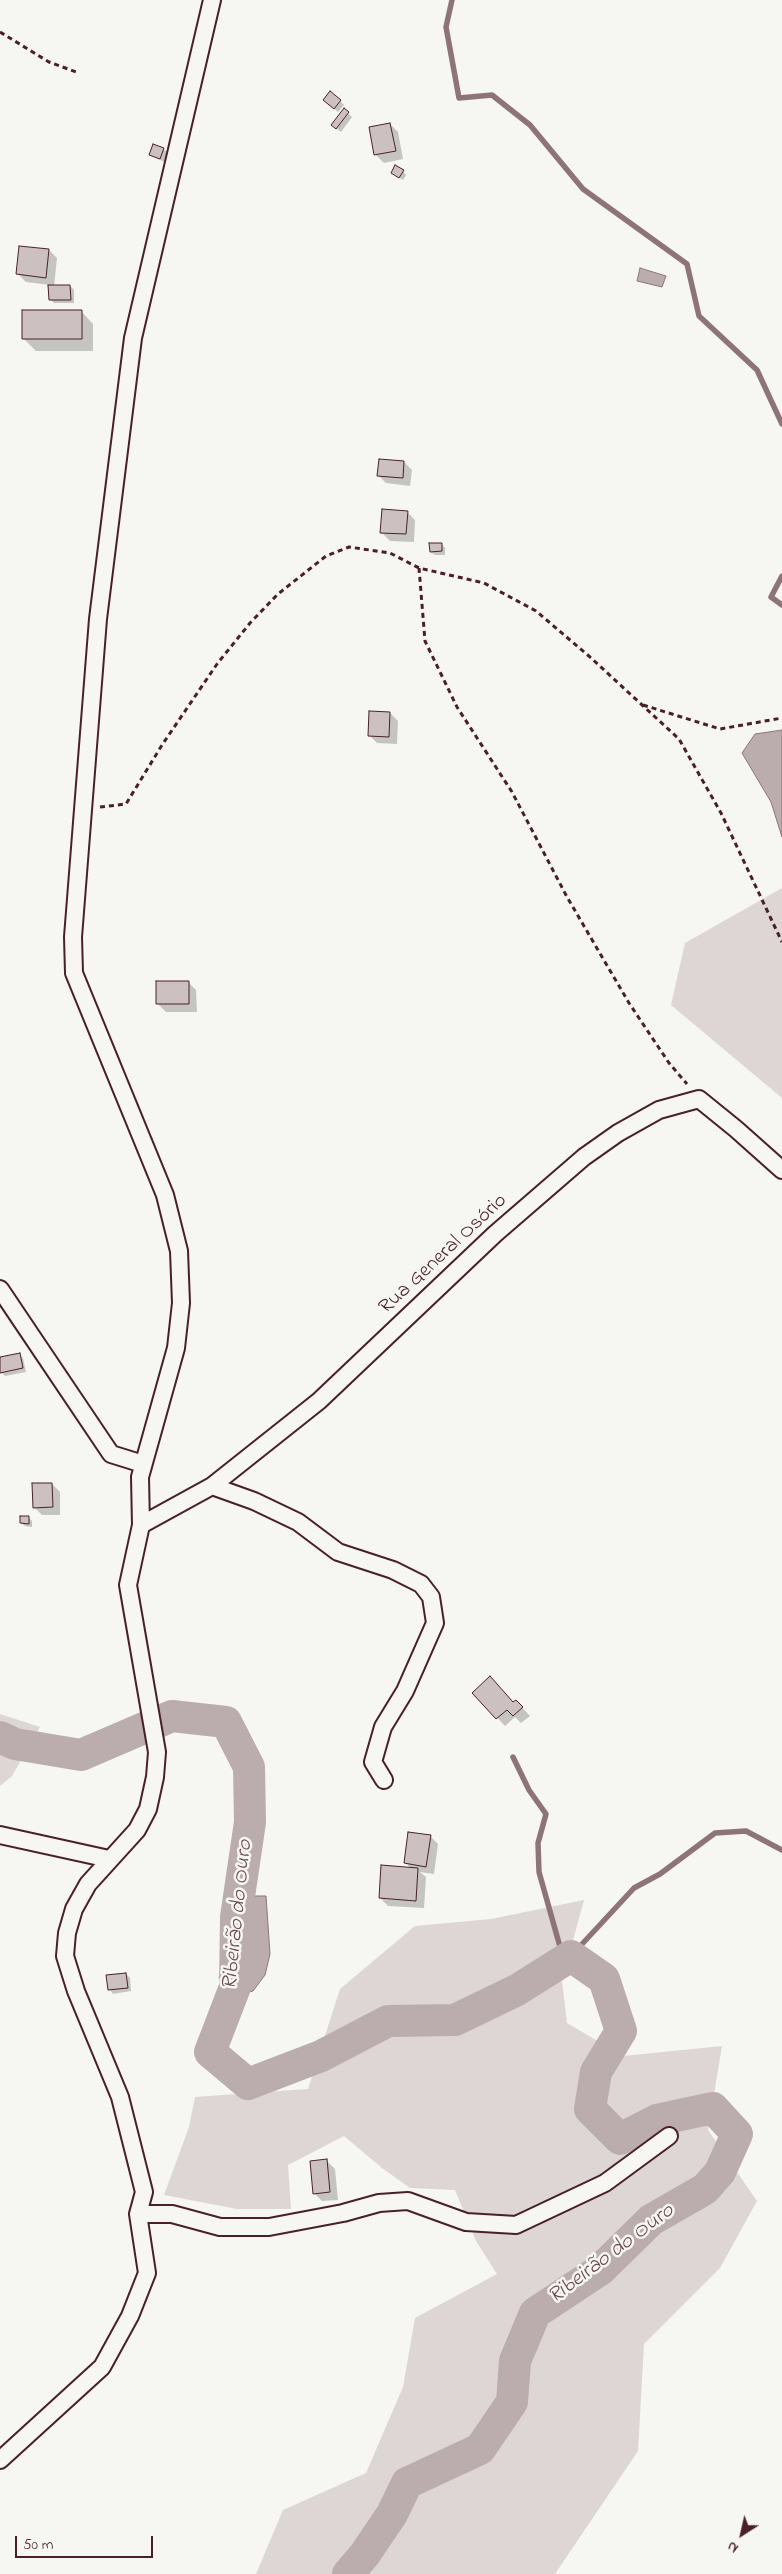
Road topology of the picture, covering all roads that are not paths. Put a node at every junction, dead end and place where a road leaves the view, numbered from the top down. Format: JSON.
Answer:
{"nodes":[{"id":1,"x":212,"y":0,"type":"edge"},
{"id":2,"x":782,"y":1170,"type":"edge"},
{"id":3,"x":0,"y":1289,"type":"edge"},
{"id":4,"x":143,"y":1464,"type":"junction"},
{"id":5,"x":212,"y":1486,"type":"junction"},
{"id":6,"x":141,"y":1525,"type":"junction"},
{"id":7,"x":384,"y":1780,"type":"dead end"},
{"id":8,"x":0,"y":1835,"type":"edge"},
{"id":9,"x":109,"y":1859,"type":"junction"},
{"id":10,"x":669,"y":2136,"type":"dead end"},
{"id":11,"x":138,"y":2214,"type":"junction"},
{"id":12,"x":0,"y":2460,"type":"edge"}],
"edges":[{"from":1,"to":4,"type":"street"},
{"from":2,"to":5,"type":"street","name":"Rua General Osório"},
{"from":3,"to":4,"type":"street"},
{"from":4,"to":6,"type":"street"},
{"from":5,"to":6,"type":"street","name":"Rua General Osório"},
{"from":5,"to":7,"type":"street"},
{"from":6,"to":9,"type":"street"},
{"from":8,"to":9,"type":"street"},
{"from":9,"to":11,"type":"street"},
{"from":10,"to":11,"type":"street"},
{"from":11,"to":12,"type":"street"}]}
